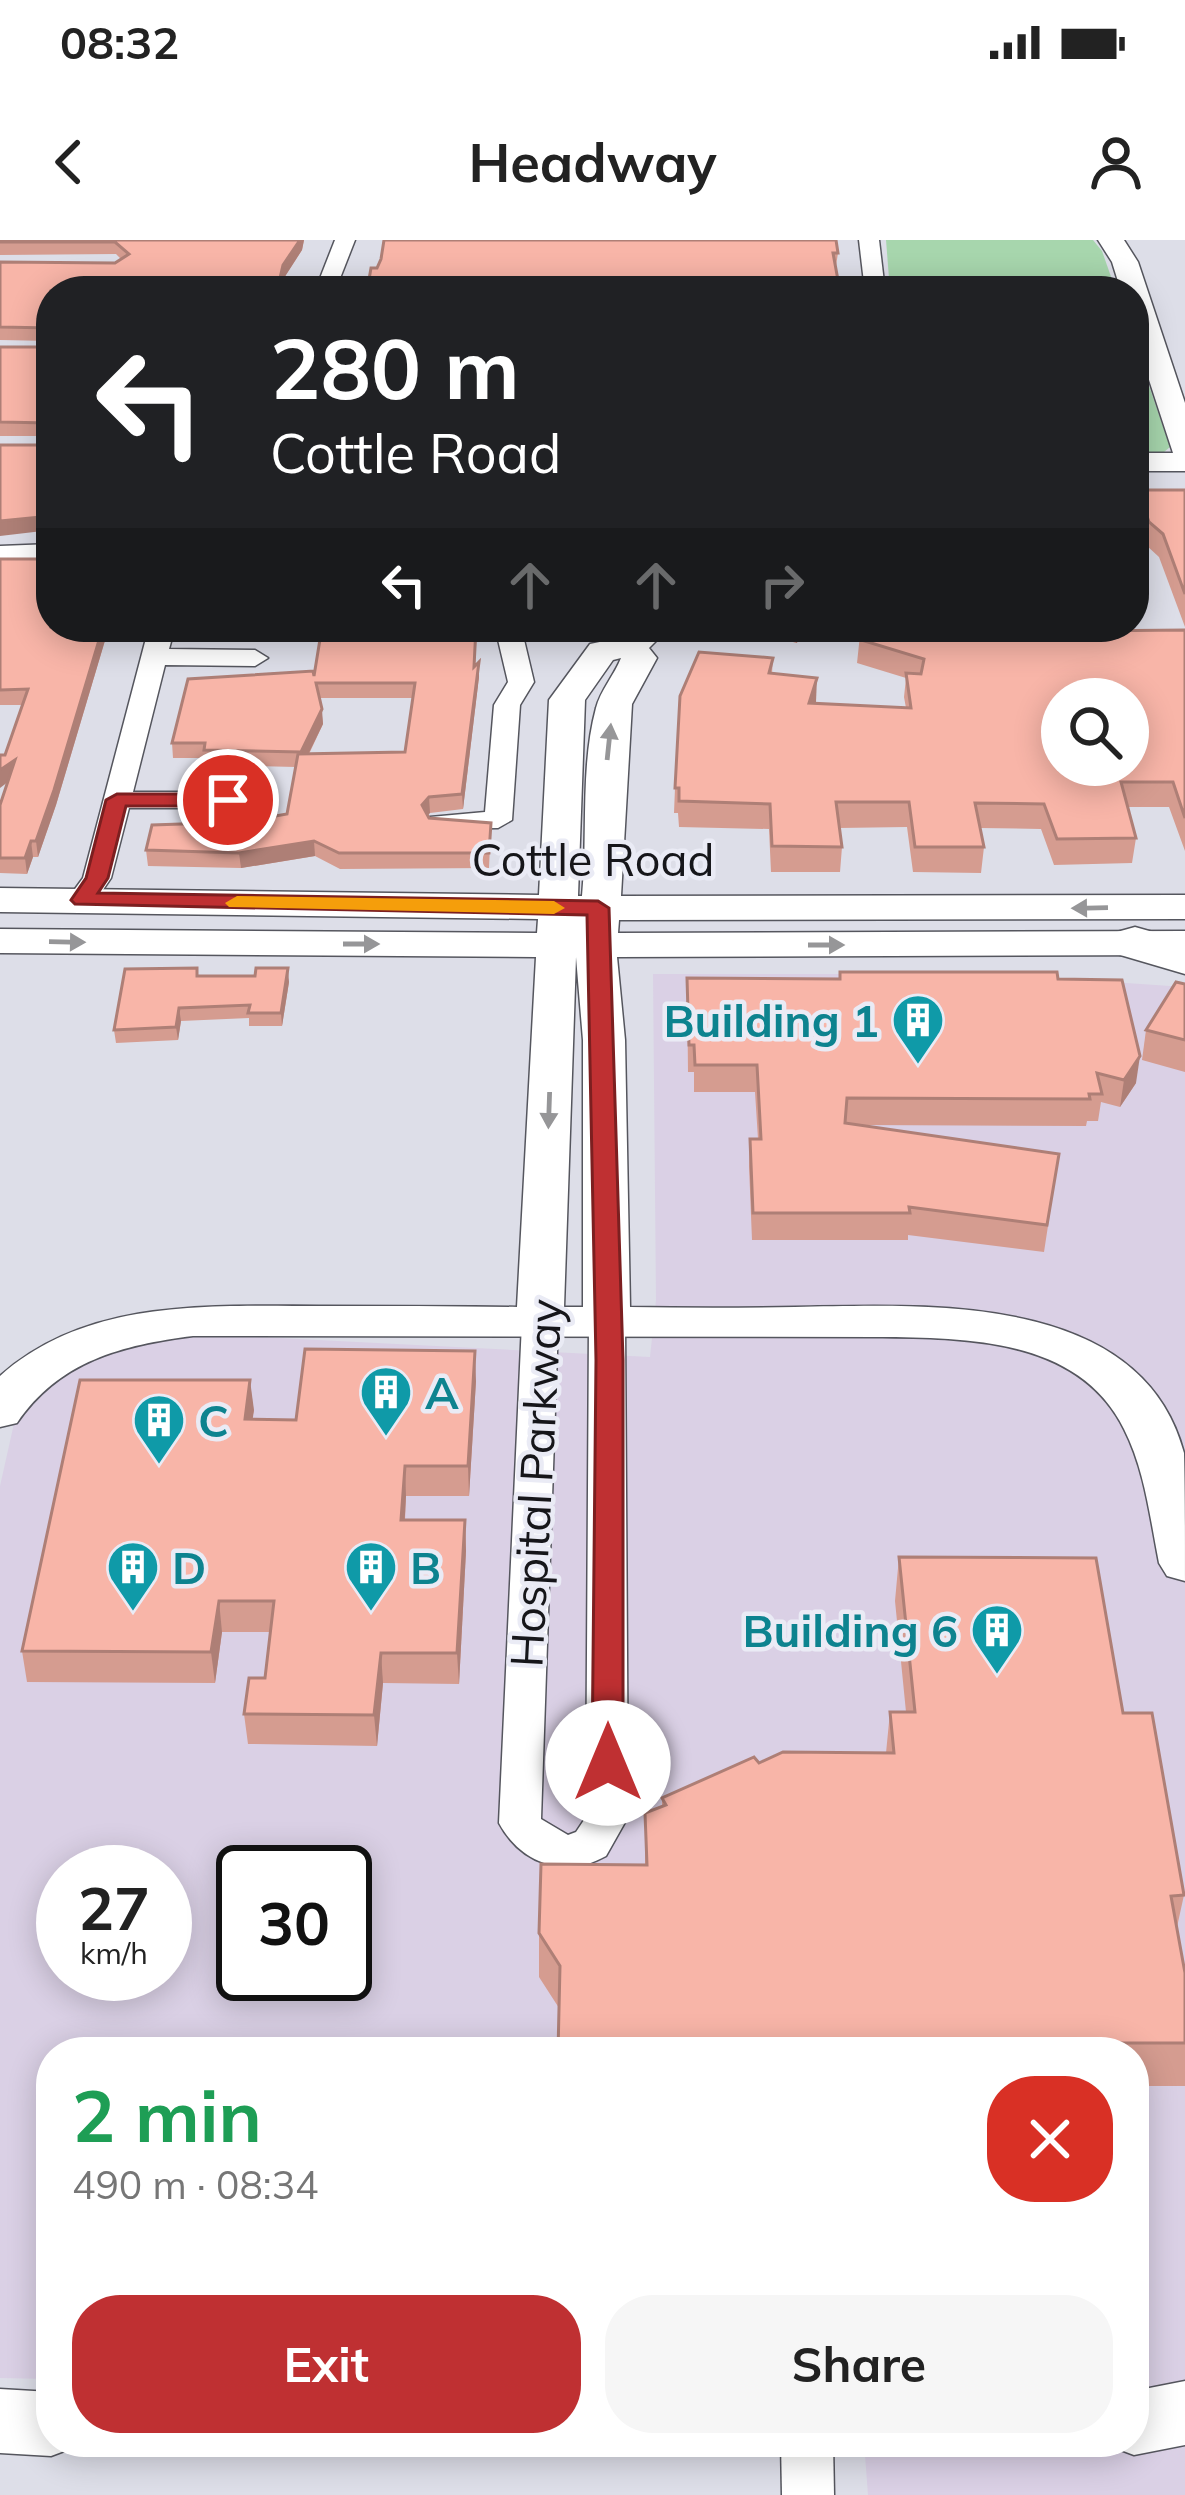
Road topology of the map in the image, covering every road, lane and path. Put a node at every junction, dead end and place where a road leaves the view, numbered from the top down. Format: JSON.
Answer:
{"nodes":[{"id":1,"x":345,"y":240,"type":"edge"},
{"id":2,"x":869,"y":240,"type":"edge"},
{"id":3,"x":1111,"y":240,"type":"edge"},
{"id":4,"x":331,"y":276,"type":"edge"},
{"id":5,"x":873,"y":276,"type":"edge"},
{"id":6,"x":1130,"y":276,"type":"edge"},
{"id":7,"x":1149,"y":336,"type":"edge"},
{"id":8,"x":1185,"y":449,"type":"edge"},
{"id":9,"x":1149,"y":462,"type":"edge"},
{"id":10,"x":1185,"y":462,"type":"edge"},
{"id":11,"x":1149,"y":478,"type":"edge"},
{"id":12,"x":1185,"y":478,"type":"edge"},
{"id":13,"x":36,"y":552,"type":"edge"},
{"id":14,"x":0,"y":553,"type":"edge"},
{"id":15,"x":158,"y":642,"type":"edge"},
{"id":16,"x":512,"y":642,"type":"edge"},
{"id":17,"x":627,"y":642,"type":"edge"},
{"id":18,"x":641,"y":642,"type":"edge"},
{"id":19,"x":154,"y":657,"type":"junction"},
{"id":20,"x":255,"y":658,"type":"dead end"},
{"id":21,"x":117,"y":800,"type":"junction"},
{"id":22,"x":228,"y":800,"type":"dead end"},
{"id":23,"x":440,"y":823,"type":"edge"},
{"id":24,"x":607,"y":834,"type":"junction"},
{"id":25,"x":560,"y":852,"type":"junction"},
{"id":26,"x":0,"y":900,"type":"edge"},
{"id":27,"x":82,"y":900,"type":"junction"},
{"id":28,"x":475,"y":907,"type":"junction"},
{"id":29,"x":1185,"y":907,"type":"edge"},
{"id":30,"x":686,"y":908,"type":"junction"},
{"id":31,"x":556,"y":927,"type":"junction"},
{"id":32,"x":598,"y":927,"type":"junction"},
{"id":33,"x":0,"y":941,"type":"edge"},
{"id":34,"x":1160,"y":943,"type":"edge"},
{"id":35,"x":455,"y":944,"type":"junction"},
{"id":36,"x":709,"y":946,"type":"junction"},
{"id":37,"x":1185,"y":958,"type":"edge"},
{"id":38,"x":553,"y":994,"type":"junction"},
{"id":39,"x":604,"y":1040,"type":"junction"},
{"id":40,"x":540,"y":1323,"type":"junction"},
{"id":41,"x":607,"y":1323,"type":"junction"},
{"id":42,"x":0,"y":1412,"type":"edge"},
{"id":43,"x":1185,"y":1563,"type":"edge"},
{"id":44,"x":1185,"y":2414,"type":"edge"},
{"id":45,"x":1149,"y":2420,"type":"edge"},
{"id":46,"x":0,"y":2421,"type":"edge"},
{"id":47,"x":36,"y":2423,"type":"edge"},
{"id":48,"x":807,"y":2457,"type":"edge"},
{"id":49,"x":808,"y":2495,"type":"edge"}],
"edges":[{"from":1,"to":4,"type":"street"},
{"from":2,"to":5,"type":"street"},
{"from":3,"to":6,"type":"street"},
{"from":7,"to":8,"type":"street"},
{"from":9,"to":10,"type":"street"},
{"from":11,"to":12,"type":"street"},
{"from":13,"to":14,"type":"street"},
{"from":15,"to":19,"type":"street"},
{"from":16,"to":23,"type":"street"},
{"from":17,"to":25,"type":"street","name":"Hospital Parkway"},
{"from":24,"to":18,"type":"street","name":"Hospital Parkway","one_way":true},
{"from":19,"to":20,"type":"street"},
{"from":19,"to":21,"type":"street"},
{"from":21,"to":22,"type":"street"},
{"from":21,"to":27,"type":"street"},
{"from":24,"to":30,"type":"street"},
{"from":24,"to":32,"type":"street","name":"Hospital Parkway"},
{"from":25,"to":28,"type":"street"},
{"from":25,"to":31,"type":"street","name":"Hospital Parkway"},
{"from":26,"to":27,"type":"street","name":"Cottle Road"},
{"from":27,"to":28,"type":"street","name":"Cottle Road"},
{"from":28,"to":31,"type":"street","name":"Cottle Road"},
{"from":29,"to":30,"type":"street","name":"Cottle Road","one_way":true},
{"from":30,"to":32,"type":"street","name":"Cottle Road"},
{"from":31,"to":32,"type":"street","name":"Cottle Road"},
{"from":31,"to":35,"type":"street","name":"Cottle Road"},
{"from":31,"to":38,"type":"street","name":"Hospital Parkway"},
{"from":32,"to":36,"type":"street","name":"Cottle Road"},
{"from":32,"to":39,"type":"street","name":"Hospital Parkway"},
{"from":33,"to":35,"type":"street","name":"Cottle Road","one_way":true},
{"from":36,"to":34,"type":"street","name":"Cottle Road","one_way":true},
{"from":34,"to":37,"type":"highway"},
{"from":35,"to":38,"type":"street"},
{"from":36,"to":39,"type":"street"},
{"from":38,"to":40,"type":"street","name":"Hospital Parkway","one_way":true},
{"from":39,"to":41,"type":"street","name":"Hospital Parkway"},
{"from":40,"to":41,"type":"street"},
{"from":40,"to":41,"type":"street","name":"Hospital Parkway"},
{"from":40,"to":42,"type":"street"},
{"from":41,"to":43,"type":"street"},
{"from":44,"to":45,"type":"street"},
{"from":46,"to":47,"type":"street"},
{"from":48,"to":49,"type":"street"}]}
